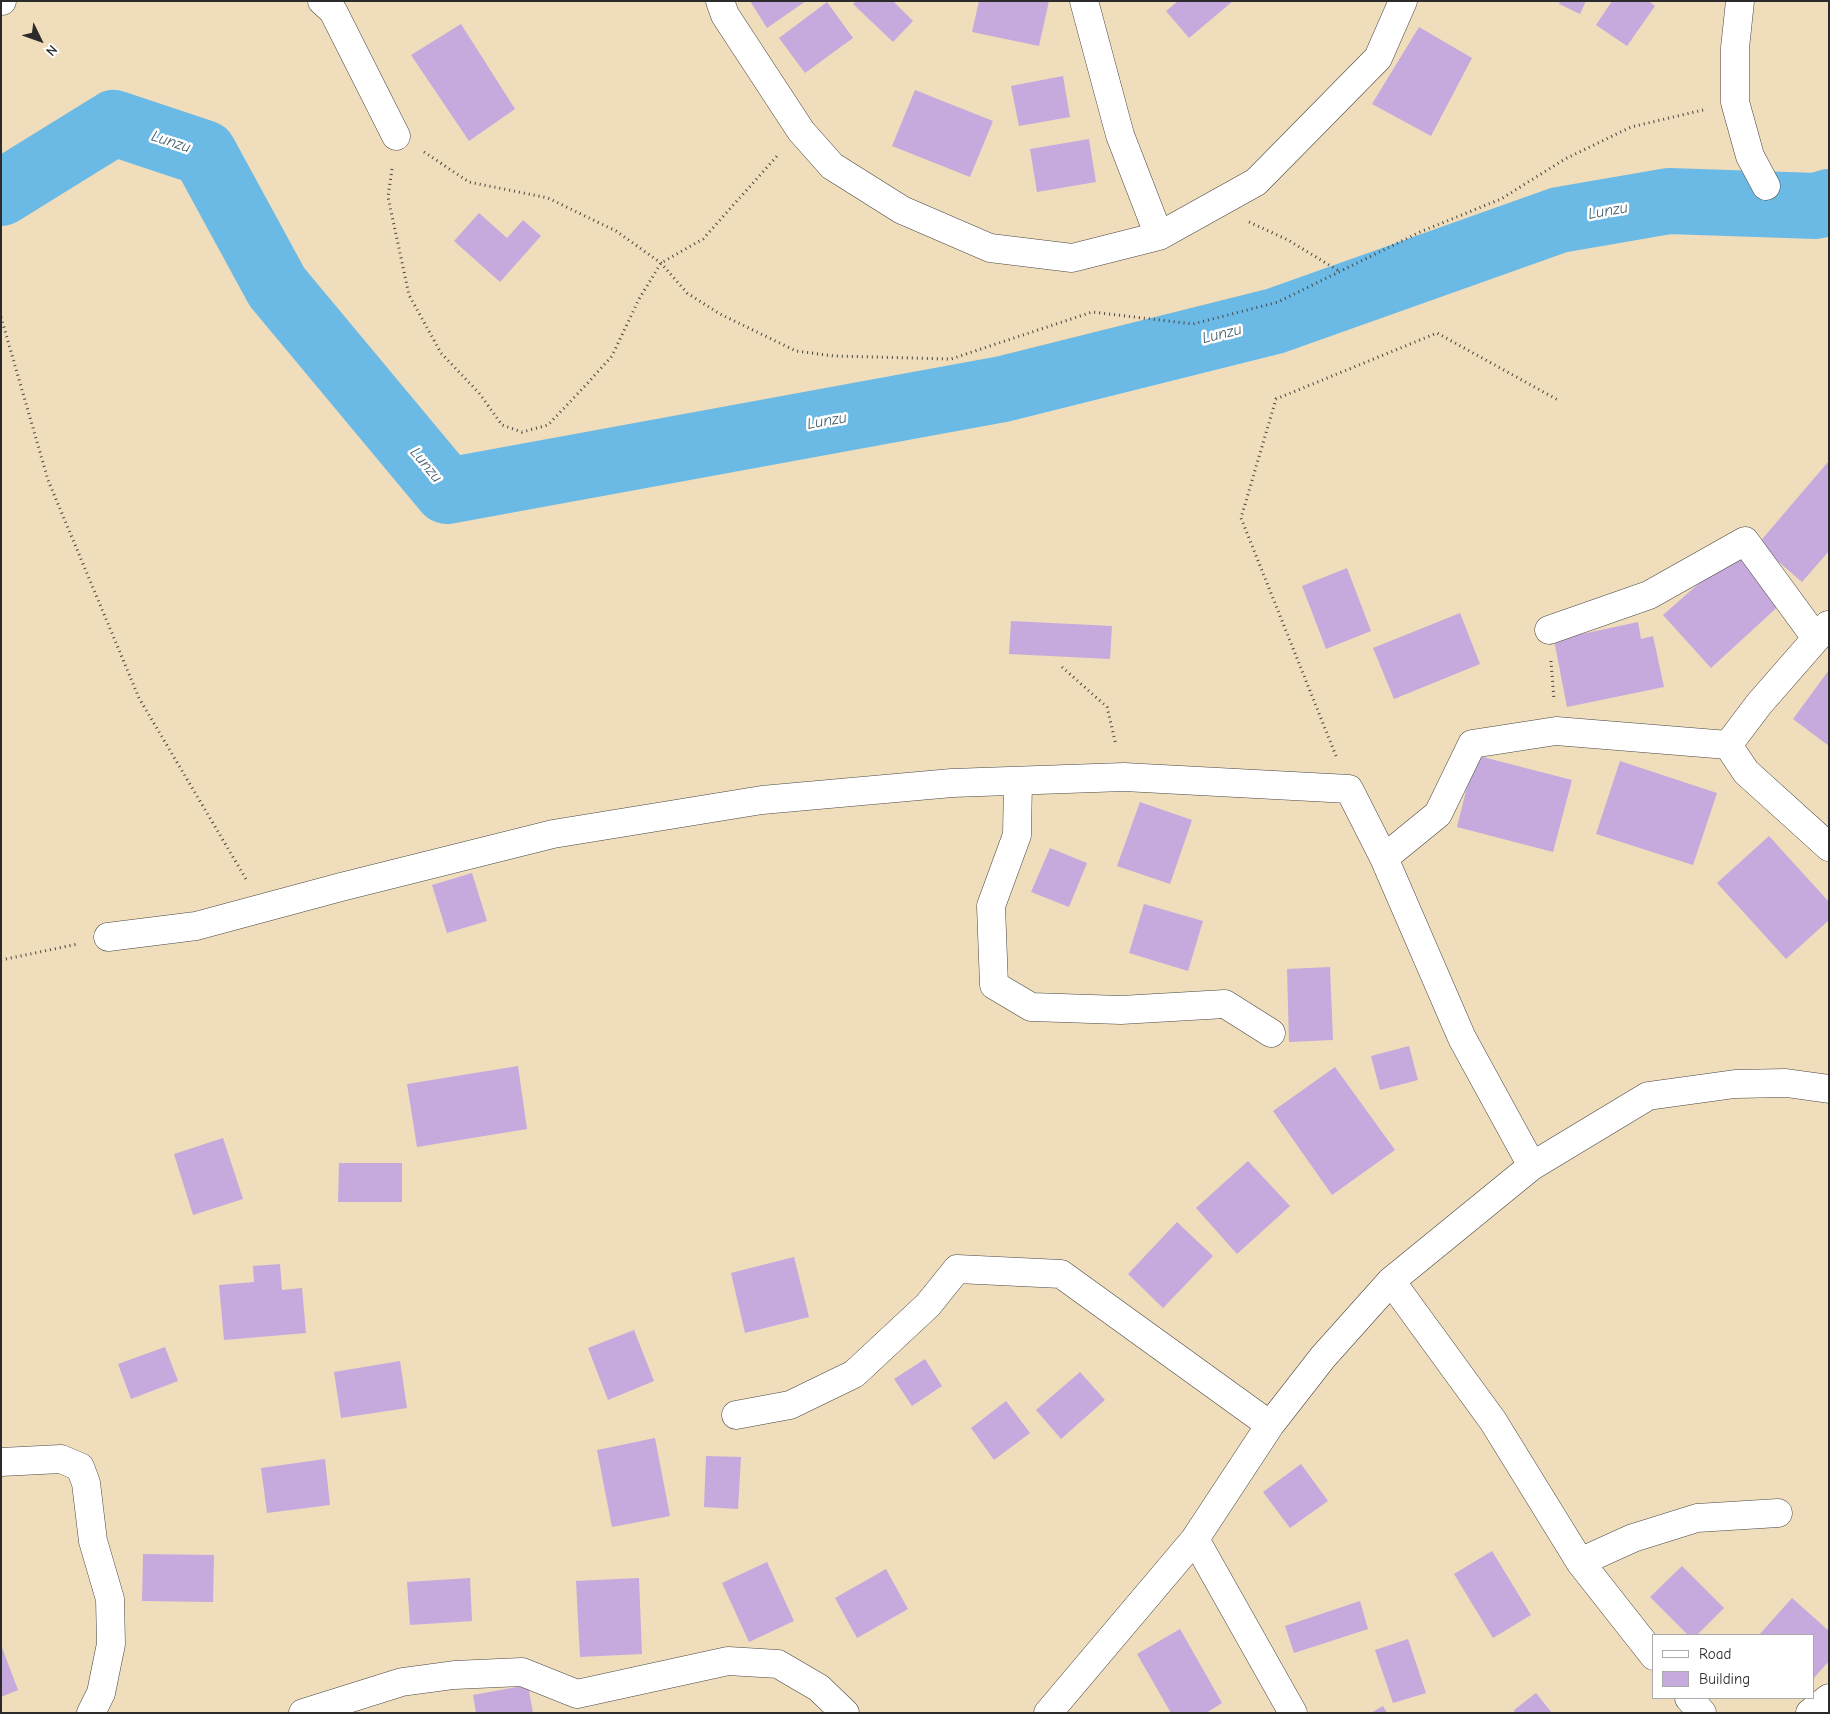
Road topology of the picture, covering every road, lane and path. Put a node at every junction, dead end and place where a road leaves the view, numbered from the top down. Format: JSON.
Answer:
{"nodes":[{"id":1,"x":322,"y":1,"type":"edge"},
{"id":2,"x":720,"y":1,"type":"edge"},
{"id":3,"x":1084,"y":1,"type":"edge"},
{"id":4,"x":1403,"y":1,"type":"edge"},
{"id":5,"x":1740,"y":1,"type":"edge"},
{"id":6,"x":800,"y":131,"type":"junction"},
{"id":7,"x":396,"y":136,"type":"joint"},
{"id":8,"x":1766,"y":186,"type":"dead end"},
{"id":9,"x":1206,"y":210,"type":"junction"},
{"id":10,"x":1159,"y":236,"type":"junction"},
{"id":11,"x":1338,"y":271,"type":"dead end"},
{"id":12,"x":1,"y":317,"type":"edge"},
{"id":13,"x":1558,"y":400,"type":"dead end"},
{"id":14,"x":1549,"y":630,"type":"joint"},
{"id":15,"x":1823,"y":631,"type":"edge"},
{"id":16,"x":1062,"y":667,"type":"dead end"},
{"id":17,"x":1556,"y":731,"type":"junction"},
{"id":18,"x":1728,"y":745,"type":"junction"},
{"id":19,"x":1124,"y":777,"type":"junction"},
{"id":20,"x":1018,"y":781,"type":"junction"},
{"id":21,"x":1349,"y":789,"type":"junction"},
{"id":22,"x":1829,"y":847,"type":"edge"},
{"id":23,"x":1384,"y":858,"type":"junction"},
{"id":24,"x":263,"y":908,"type":"junction"},
{"id":25,"x":108,"y":937,"type":"joint"},
{"id":26,"x":1,"y":960,"type":"edge"},
{"id":27,"x":1271,"y":1033,"type":"dead end"},
{"id":28,"x":1829,"y":1089,"type":"edge"},
{"id":29,"x":1532,"y":1166,"type":"junction"},
{"id":30,"x":1391,"y":1281,"type":"junction"},
{"id":31,"x":736,"y":1414,"type":"dead end"},
{"id":32,"x":1270,"y":1425,"type":"junction"},
{"id":33,"x":1,"y":1462,"type":"edge"},
{"id":34,"x":1778,"y":1513,"type":"dead end"},
{"id":35,"x":1195,"y":1539,"type":"junction"},
{"id":36,"x":1580,"y":1562,"type":"junction"},
{"id":37,"x":1652,"y":1653,"type":"edge"},
{"id":38,"x":1829,"y":1698,"type":"edge"},
{"id":39,"x":1690,"y":1699,"type":"edge"},
{"id":40,"x":92,"y":1713,"type":"edge"},
{"id":41,"x":303,"y":1713,"type":"edge"},
{"id":42,"x":845,"y":1713,"type":"edge"},
{"id":43,"x":1048,"y":1713,"type":"edge"},
{"id":44,"x":1293,"y":1713,"type":"edge"},
{"id":45,"x":1702,"y":1713,"type":"edge"},
{"id":46,"x":1810,"y":1713,"type":"edge"}],
"edges":[{"from":1,"to":7,"type":"street"},
{"from":2,"to":6,"type":"street"},
{"from":3,"to":10,"type":"street"},
{"from":4,"to":9,"type":"street"},
{"from":5,"to":8,"type":"street"},
{"from":6,"to":7,"type":"path"},
{"from":6,"to":10,"type":"street"},
{"from":9,"to":10,"type":"street"},
{"from":9,"to":11,"type":"path"},
{"from":12,"to":24,"type":"path"},
{"from":13,"to":21,"type":"path"},
{"from":14,"to":15,"type":"street"},
{"from":14,"to":17,"type":"path"},
{"from":15,"to":18,"type":"street"},
{"from":16,"to":19,"type":"path"},
{"from":17,"to":18,"type":"street"},
{"from":17,"to":23,"type":"street"},
{"from":18,"to":22,"type":"street"},
{"from":19,"to":20,"type":"street"},
{"from":19,"to":21,"type":"street"},
{"from":20,"to":24,"type":"street"},
{"from":20,"to":27,"type":"street"},
{"from":21,"to":23,"type":"street"},
{"from":23,"to":29,"type":"street"},
{"from":24,"to":25,"type":"street"},
{"from":25,"to":26,"type":"path"},
{"from":28,"to":29,"type":"street"},
{"from":29,"to":30,"type":"street"},
{"from":30,"to":32,"type":"street"},
{"from":30,"to":36,"type":"street"},
{"from":31,"to":32,"type":"street"},
{"from":32,"to":35,"type":"street"},
{"from":33,"to":40,"type":"street"},
{"from":34,"to":36,"type":"street"},
{"from":35,"to":43,"type":"street"},
{"from":35,"to":44,"type":"street"},
{"from":36,"to":37,"type":"street"},
{"from":38,"to":46,"type":"street"},
{"from":39,"to":45,"type":"street"},
{"from":41,"to":42,"type":"street"}]}
